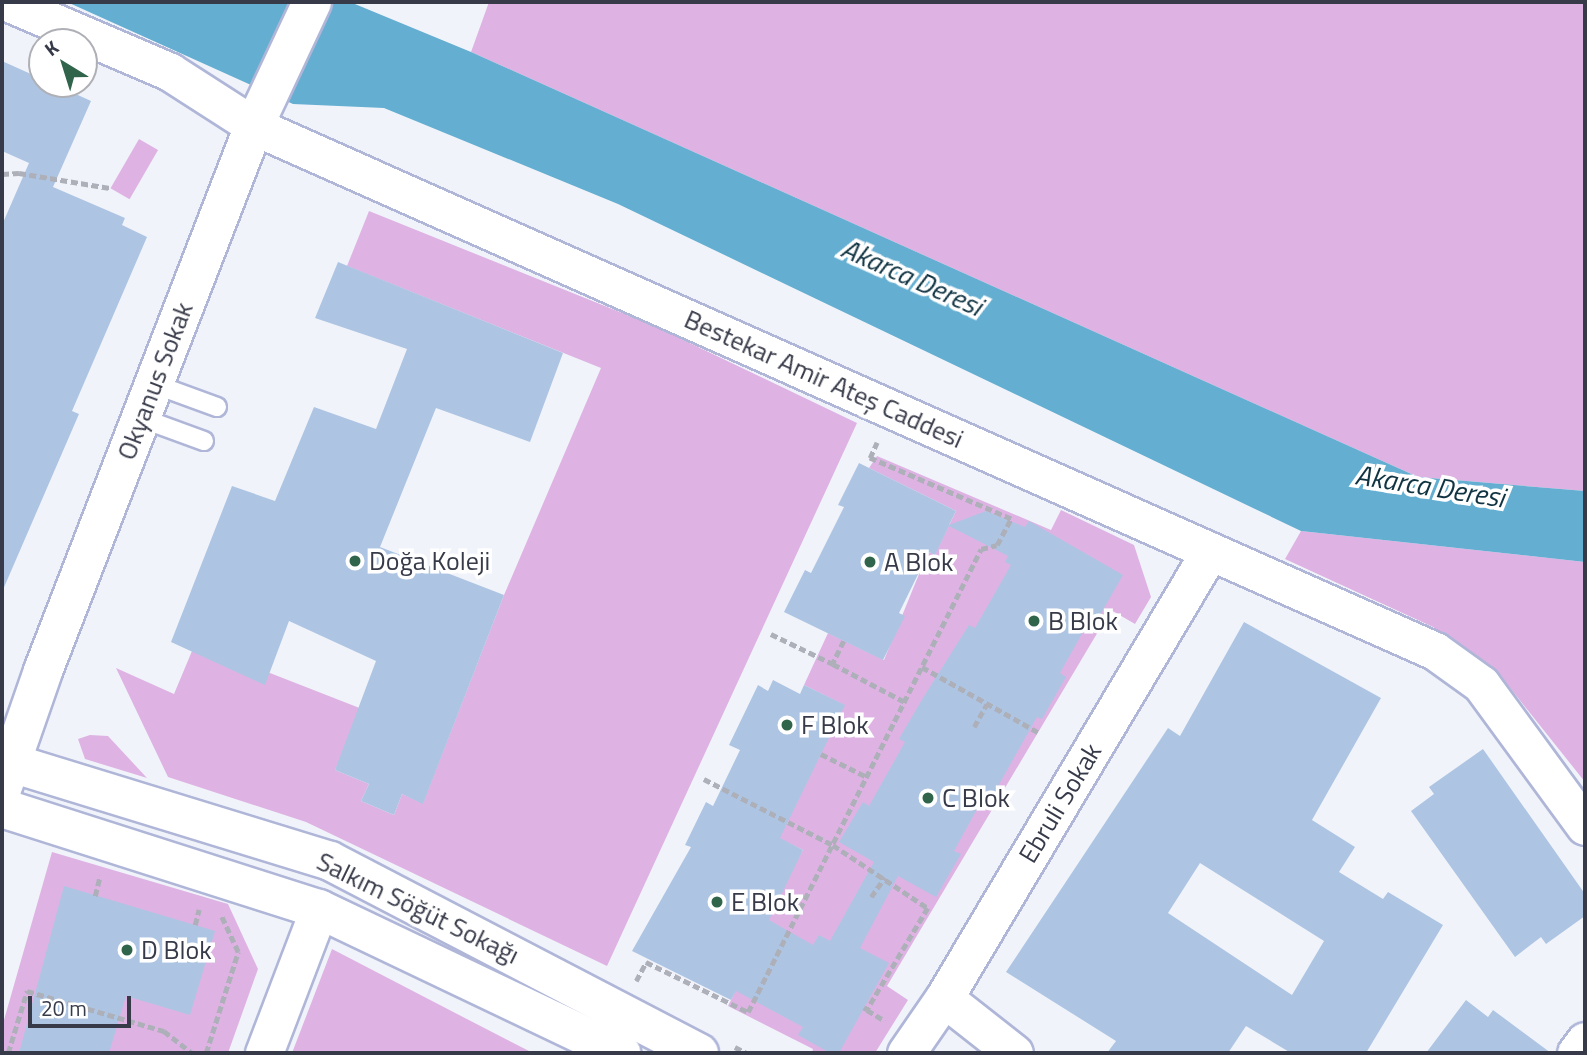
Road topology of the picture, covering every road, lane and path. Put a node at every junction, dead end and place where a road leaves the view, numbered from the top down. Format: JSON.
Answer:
{"nodes":[{"id":1,"x":7,"y":2,"type":"edge"},
{"id":2,"x":312,"y":2,"type":"edge"},
{"id":3,"x":262,"y":109,"type":"junction"},
{"id":4,"x":2,"y":174,"type":"edge"},
{"id":5,"x":110,"y":188,"type":"dead end"},
{"id":6,"x":147,"y":401,"type":"junction"},
{"id":7,"x":217,"y":407,"type":"dead end"},
{"id":8,"x":881,"y":435,"type":"dead end"},
{"id":9,"x":204,"y":440,"type":"dead end"},
{"id":10,"x":1210,"y":551,"type":"junction"},
{"id":11,"x":771,"y":634,"type":"dead end"},
{"id":12,"x":844,"y":641,"type":"dead end"},
{"id":13,"x":833,"y":664,"type":"junction"},
{"id":14,"x":922,"y":667,"type":"junction"},
{"id":15,"x":905,"y":702,"type":"junction"},
{"id":16,"x":987,"y":703,"type":"junction"},
{"id":17,"x":974,"y":727,"type":"dead end"},
{"id":18,"x":1038,"y":732,"type":"dead end"},
{"id":19,"x":821,"y":754,"type":"dead end"},
{"id":20,"x":5,"y":770,"type":"edge"},
{"id":21,"x":867,"y":777,"type":"junction"},
{"id":22,"x":704,"y":779,"type":"dead end"},
{"id":23,"x":2,"y":808,"type":"edge"},
{"id":24,"x":1585,"y":826,"type":"edge"},
{"id":25,"x":833,"y":845,"type":"junction"},
{"id":26,"x":885,"y":877,"type":"junction"},
{"id":27,"x":871,"y":897,"type":"dead end"},
{"id":28,"x":200,"y":907,"type":"dead end"},
{"id":29,"x":319,"y":909,"type":"junction"},
{"id":30,"x":195,"y":925,"type":"dead end"},
{"id":31,"x":238,"y":952,"type":"dead end"},
{"id":32,"x":635,"y":982,"type":"dead end"},
{"id":33,"x":944,"y":998,"type":"junction"},
{"id":34,"x":899,"y":1039,"type":"edge"},
{"id":35,"x":1585,"y":1041,"type":"edge"},
{"id":36,"x":8,"y":1053,"type":"edge"},
{"id":37,"x":192,"y":1053,"type":"edge"},
{"id":38,"x":205,"y":1053,"type":"edge"},
{"id":39,"x":264,"y":1053,"type":"edge"},
{"id":40,"x":621,"y":1053,"type":"edge"},
{"id":41,"x":699,"y":1053,"type":"edge"},
{"id":42,"x":1014,"y":1053,"type":"edge"},
{"id":43,"x":1576,"y":1053,"type":"edge"}],
"edges":[{"from":1,"to":3,"type":"street","name":"Bestekar Amir Ateş Caddesi"},
{"from":2,"to":3,"type":"main road","name":"Okyanus Sokak"},
{"from":3,"to":6,"type":"main road","name":"Okyanus Sokak"},
{"from":3,"to":10,"type":"street","name":"Bestekar Amir Ateş Caddesi"},
{"from":4,"to":5,"type":"path"},
{"from":6,"to":7,"type":"lane"},
{"from":6,"to":9,"type":"lane"},
{"from":6,"to":20,"type":"main road","name":"Okyanus Sokak"},
{"from":8,"to":14,"type":"path"},
{"from":10,"to":24,"type":"street","name":"Bestekar Amir Ateş Caddesi"},
{"from":10,"to":33,"type":"street","name":"Ebruli Sokak"},
{"from":11,"to":13,"type":"path"},
{"from":12,"to":13,"type":"path"},
{"from":13,"to":15,"type":"path"},
{"from":14,"to":15,"type":"path"},
{"from":14,"to":16,"type":"path"},
{"from":15,"to":21,"type":"path"},
{"from":16,"to":17,"type":"path"},
{"from":16,"to":18,"type":"path"},
{"from":19,"to":21,"type":"path"},
{"from":20,"to":41,"type":"main road","name":"Salkım Söğüt Sokağı"},
{"from":21,"to":25,"type":"path"},
{"from":22,"to":25,"type":"path"},
{"from":23,"to":29,"type":"main road","name":"Salkım Söğüt Sokağı"},
{"from":25,"to":26,"type":"path"},
{"from":25,"to":32,"type":"path"},
{"from":26,"to":27,"type":"path"},
{"from":26,"to":34,"type":"path"},
{"from":28,"to":30,"type":"path"},
{"from":29,"to":39,"type":"street"},
{"from":29,"to":40,"type":"main road","name":"Salkım Söğüt Sokağı"},
{"from":31,"to":38,"type":"path"},
{"from":33,"to":34,"type":"street","name":"Ebruli Sokak"},
{"from":33,"to":42,"type":"street"},
{"from":35,"to":43,"type":"street"},
{"from":36,"to":37,"type":"path"}]}
